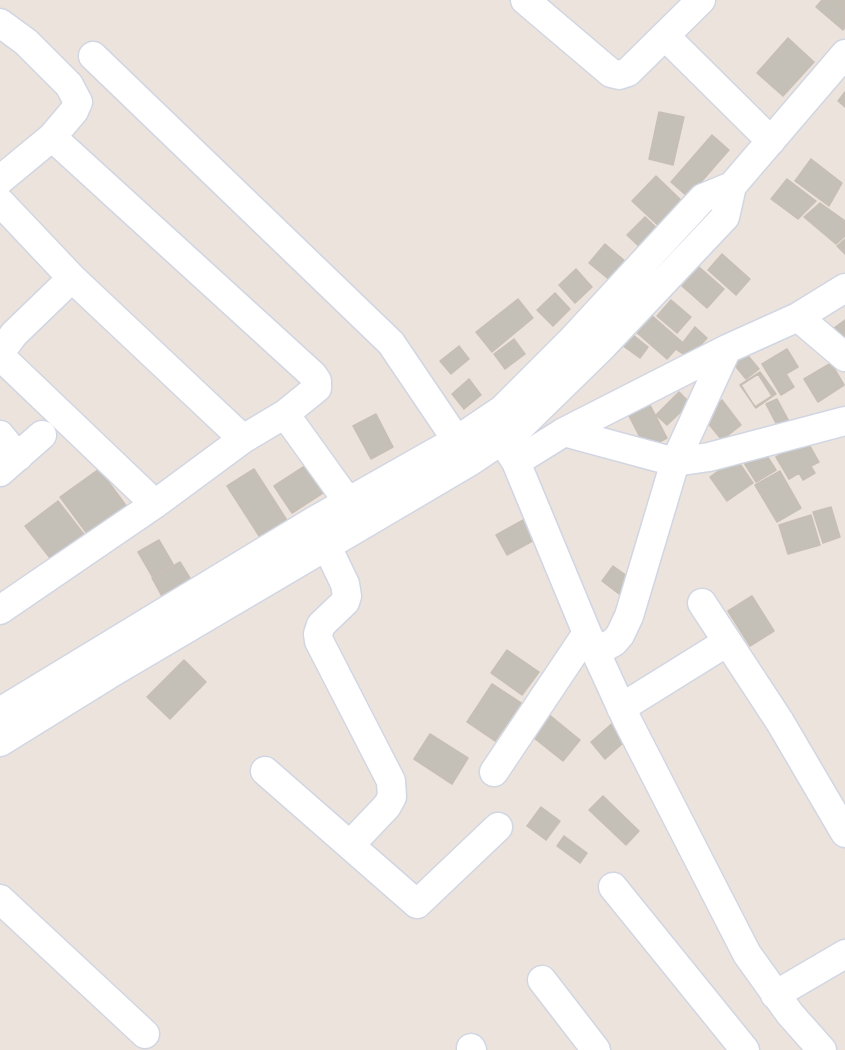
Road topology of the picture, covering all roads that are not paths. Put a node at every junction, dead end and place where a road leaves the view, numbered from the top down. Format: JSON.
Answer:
{"nodes":[{"id":1,"x":525,"y":0,"type":"edge"},
{"id":2,"x":701,"y":0,"type":"edge"},
{"id":3,"x":0,"y":22,"type":"edge"},
{"id":4,"x":665,"y":36,"type":"junction"},
{"id":5,"x":845,"y":54,"type":"edge"},
{"id":6,"x":93,"y":56,"type":"dead end"},
{"id":7,"x":52,"y":137,"type":"junction"},
{"id":8,"x":771,"y":141,"type":"junction"},
{"id":9,"x":0,"y":180,"type":"edge"},
{"id":10,"x":0,"y":202,"type":"edge"},
{"id":11,"x":72,"y":278,"type":"junction"},
{"id":12,"x":845,"y":288,"type":"edge"},
{"id":13,"x":798,"y":317,"type":"junction"},
{"id":14,"x":4,"y":341,"type":"edge"},
{"id":15,"x":727,"y":349,"type":"junction"},
{"id":16,"x":845,"y":357,"type":"edge"},
{"id":17,"x":285,"y":414,"type":"junction"},
{"id":18,"x":838,"y":427,"type":"edge"},
{"id":19,"x":564,"y":432,"type":"junction"},
{"id":20,"x":0,"y":435,"type":"edge"},
{"id":21,"x":42,"y":435,"type":"dead end"},
{"id":22,"x":243,"y":439,"type":"junction"},
{"id":23,"x":502,"y":440,"type":"junction"},
{"id":24,"x":464,"y":451,"type":"junction"},
{"id":25,"x":675,"y":462,"type":"junction"},
{"id":26,"x":9,"y":465,"type":"edge"},
{"id":27,"x":348,"y":501,"type":"junction"},
{"id":28,"x":155,"y":504,"type":"junction"},
{"id":29,"x":364,"y":524,"type":"junction"},
{"id":30,"x":321,"y":533,"type":"junction"},
{"id":31,"x":702,"y":603,"type":"dead end"},
{"id":32,"x":0,"y":610,"type":"edge"},
{"id":33,"x":591,"y":642,"type":"junction"},
{"id":34,"x":727,"y":642,"type":"junction"},
{"id":35,"x":621,"y":708,"type":"junction"},
{"id":36,"x":0,"y":711,"type":"edge"},
{"id":37,"x":0,"y":742,"type":"edge"},
{"id":38,"x":265,"y":771,"type":"dead end"},
{"id":39,"x":494,"y":772,"type":"dead end"},
{"id":40,"x":498,"y":827,"type":"dead end"},
{"id":41,"x":845,"y":833,"type":"edge"},
{"id":42,"x":350,"y":845,"type":"junction"},
{"id":43,"x":613,"y":887,"type":"dead end"},
{"id":44,"x":0,"y":899,"type":"edge"},
{"id":45,"x":845,"y":954,"type":"edge"},
{"id":46,"x":542,"y":980,"type":"dead end"},
{"id":47,"x":776,"y":995,"type":"junction"},
{"id":48,"x":145,"y":1034,"type":"dead end"},
{"id":49,"x":596,"y":1050,"type":"edge"},
{"id":50,"x":746,"y":1050,"type":"edge"},
{"id":51,"x":822,"y":1050,"type":"edge"}],
"edges":[{"from":1,"to":4,"type":"street"},
{"from":2,"to":4,"type":"street"},
{"from":3,"to":7,"type":"street"},
{"from":4,"to":8,"type":"street"},
{"from":5,"to":8,"type":"street"},
{"from":6,"to":24,"type":"street"},
{"from":7,"to":9,"type":"street"},
{"from":7,"to":17,"type":"street"},
{"from":8,"to":23,"type":"street"},
{"from":10,"to":11,"type":"street"},
{"from":11,"to":14,"type":"street"},
{"from":11,"to":22,"type":"street"},
{"from":12,"to":13,"type":"street"},
{"from":13,"to":15,"type":"street"},
{"from":13,"to":16,"type":"street"},
{"from":14,"to":28,"type":"street"},
{"from":15,"to":19,"type":"street"},
{"from":15,"to":25,"type":"street"},
{"from":17,"to":22,"type":"street"},
{"from":17,"to":27,"type":"street"},
{"from":18,"to":25,"type":"street"},
{"from":19,"to":23,"type":"street"},
{"from":19,"to":25,"type":"street"},
{"from":20,"to":26,"type":"street"},
{"from":21,"to":26,"type":"street"},
{"from":22,"to":28,"type":"street"},
{"from":23,"to":24,"type":"street"},
{"from":23,"to":33,"type":"street"},
{"from":24,"to":27,"type":"street"},
{"from":24,"to":29,"type":"street"},
{"from":25,"to":33,"type":"street"},
{"from":27,"to":29,"type":"street"},
{"from":27,"to":30,"type":"street"},
{"from":28,"to":32,"type":"street"},
{"from":29,"to":30,"type":"street"},
{"from":30,"to":36,"type":"street"},
{"from":30,"to":37,"type":"street"},
{"from":30,"to":42,"type":"street"},
{"from":31,"to":34,"type":"street"},
{"from":33,"to":35,"type":"street"},
{"from":33,"to":39,"type":"street"},
{"from":34,"to":35,"type":"street"},
{"from":34,"to":41,"type":"street"},
{"from":35,"to":47,"type":"street"},
{"from":38,"to":42,"type":"street"},
{"from":40,"to":42,"type":"street"},
{"from":43,"to":50,"type":"street"},
{"from":44,"to":48,"type":"street"},
{"from":45,"to":47,"type":"street"},
{"from":46,"to":49,"type":"street"},
{"from":47,"to":51,"type":"street"}]}
